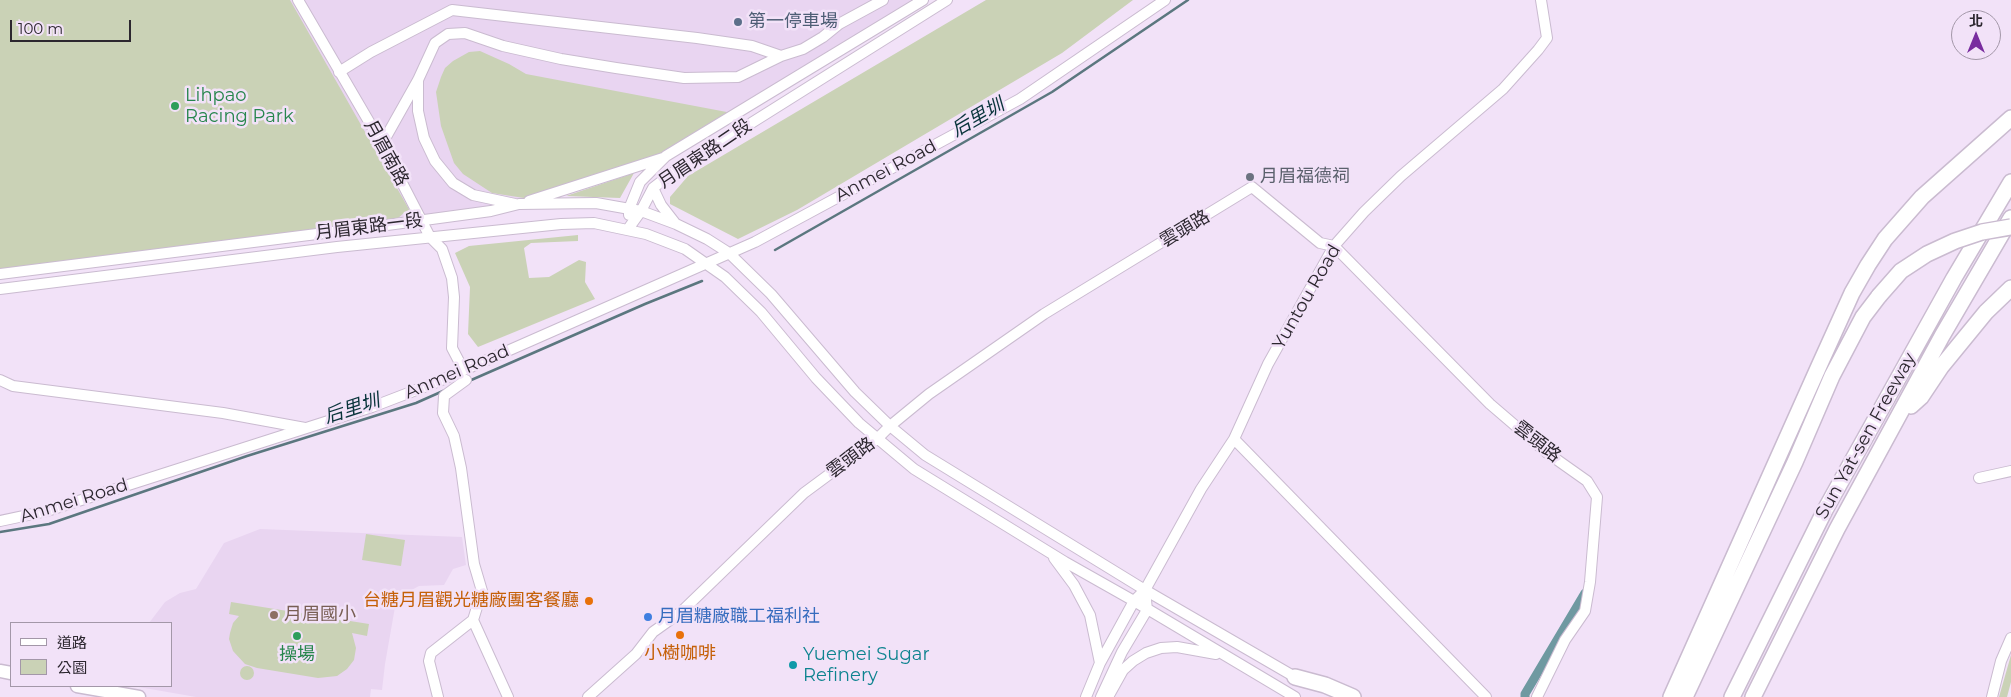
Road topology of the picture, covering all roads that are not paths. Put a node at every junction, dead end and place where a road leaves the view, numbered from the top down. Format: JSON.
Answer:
{"nodes":[{"id":1,"x":298,"y":0,"type":"edge"},
{"id":2,"x":883,"y":0,"type":"edge"},
{"id":3,"x":923,"y":0,"type":"edge"},
{"id":4,"x":947,"y":0,"type":"edge"},
{"id":5,"x":1165,"y":0,"type":"edge"},
{"id":6,"x":1541,"y":0,"type":"edge"},
{"id":7,"x":782,"y":56,"type":"junction"},
{"id":8,"x":339,"y":72,"type":"junction"},
{"id":9,"x":418,"y":80,"type":"junction"},
{"id":10,"x":2011,"y":118,"type":"edge"},
{"id":11,"x":382,"y":144,"type":"junction"},
{"id":12,"x":666,"y":156,"type":"junction"},
{"id":13,"x":2011,"y":182,"type":"edge"},
{"id":14,"x":653,"y":188,"type":"junction"},
{"id":15,"x":519,"y":204,"type":"junction"},
{"id":16,"x":629,"y":209,"type":"junction"},
{"id":17,"x":641,"y":211,"type":"junction"},
{"id":18,"x":2011,"y":218,"type":"edge"},
{"id":19,"x":421,"y":220,"type":"junction"},
{"id":20,"x":676,"y":224,"type":"junction"},
{"id":21,"x":2011,"y":227,"type":"edge"},
{"id":22,"x":628,"y":228,"type":"junction"},
{"id":23,"x":430,"y":237,"type":"junction"},
{"id":24,"x":1334,"y":246,"type":"junction"},
{"id":25,"x":729,"y":254,"type":"junction"},
{"id":26,"x":706,"y":263,"type":"junction"},
{"id":27,"x":0,"y":274,"type":"edge"},
{"id":28,"x":2011,"y":288,"type":"edge"},
{"id":29,"x":0,"y":290,"type":"edge"},
{"id":30,"x":463,"y":369,"type":"junction"},
{"id":31,"x":0,"y":380,"type":"edge"},
{"id":32,"x":466,"y":380,"type":"dead end"},
{"id":33,"x":1900,"y":415,"type":"junction"},
{"id":34,"x":890,"y":426,"type":"junction"},
{"id":35,"x":307,"y":428,"type":"junction"},
{"id":36,"x":877,"y":439,"type":"junction"},
{"id":37,"x":1234,"y":439,"type":"junction"},
{"id":38,"x":2011,"y":471,"type":"edge"},
{"id":39,"x":1979,"y":478,"type":"dead end"},
{"id":40,"x":0,"y":521,"type":"edge"},
{"id":41,"x":1050,"y":553,"type":"junction"},
{"id":42,"x":1145,"y":590,"type":"junction"},
{"id":43,"x":1134,"y":601,"type":"junction"},
{"id":44,"x":1147,"y":610,"type":"junction"},
{"id":45,"x":473,"y":620,"type":"junction"},
{"id":46,"x":2011,"y":638,"type":"edge"},
{"id":47,"x":1224,"y":656,"type":"junction"},
{"id":48,"x":1100,"y":663,"type":"junction"},
{"id":49,"x":1295,"y":676,"type":"junction"},
{"id":50,"x":79,"y":687,"type":"edge"},
{"id":51,"x":92,"y":693,"type":"edge"},
{"id":52,"x":138,"y":697,"type":"edge"},
{"id":53,"x":438,"y":697,"type":"edge"},
{"id":54,"x":508,"y":697,"type":"edge"},
{"id":55,"x":588,"y":697,"type":"edge"},
{"id":56,"x":1086,"y":697,"type":"edge"},
{"id":57,"x":1101,"y":697,"type":"edge"},
{"id":58,"x":1108,"y":697,"type":"edge"},
{"id":59,"x":1295,"y":697,"type":"edge"},
{"id":60,"x":1330,"y":697,"type":"edge"},
{"id":61,"x":1353,"y":697,"type":"edge"},
{"id":62,"x":1486,"y":697,"type":"edge"},
{"id":63,"x":1536,"y":697,"type":"edge"},
{"id":64,"x":1671,"y":697,"type":"edge"},
{"id":65,"x":1685,"y":697,"type":"edge"},
{"id":66,"x":1732,"y":697,"type":"edge"},
{"id":67,"x":1753,"y":697,"type":"edge"},
{"id":68,"x":1992,"y":697,"type":"edge"}],
"edges":[{"from":1,"to":8,"type":"street","name":"月眉南路"},
{"from":2,"to":7,"type":"street"},
{"from":3,"to":12,"type":"street","name":"月眉東路二段"},
{"from":4,"to":14,"type":"street","name":"月眉東路二段"},
{"from":5,"to":25,"type":"street","name":"Anmei Road"},
{"from":6,"to":24,"type":"street","name":"Yuntou Road"},
{"from":7,"to":8,"type":"street"},
{"from":7,"to":9,"type":"street"},
{"from":8,"to":11,"type":"street","name":"月眉南路"},
{"from":9,"to":11,"type":"street"},
{"from":9,"to":15,"type":"street"},
{"from":10,"to":64,"type":"highway"},
{"from":11,"to":19,"type":"street","name":"月眉南路"},
{"from":12,"to":15,"type":"street"},
{"from":12,"to":16,"type":"street","name":"月眉東路二段"},
{"from":13,"to":66,"type":"highway","name":"Sun Yat-sen Freeway"},
{"from":14,"to":17,"type":"street","name":"月眉東路二段"},
{"from":14,"to":20,"type":"street"},
{"from":15,"to":16,"type":"street","name":"月眉東路一段"},
{"from":15,"to":19,"type":"street","name":"月眉東路一段"},
{"from":16,"to":17,"type":"street","name":"月眉東路一段"},
{"from":16,"to":22,"type":"street","name":"月眉東路二段"},
{"from":17,"to":20,"type":"street","name":"月眉東路一段"},
{"from":17,"to":22,"type":"street","name":"月眉東路二段"},
{"from":18,"to":33,"type":"highway","name":"Sun Yat-sen Freeway"},
{"from":19,"to":23,"type":"street","name":"月眉南路"},
{"from":19,"to":27,"type":"street","name":"月眉東路一段"},
{"from":20,"to":25,"type":"street","name":"月眉東路一段"},
{"from":21,"to":65,"type":"highway","bridge":true},
{"from":22,"to":23,"type":"street","name":"月眉東路一段"},
{"from":22,"to":26,"type":"street","name":"月眉東路一段"},
{"from":23,"to":29,"type":"street","name":"月眉東路一段"},
{"from":23,"to":30,"type":"street","name":"月眉南路"},
{"from":24,"to":34,"type":"street","name":"雲頭路"},
{"from":24,"to":37,"type":"street","name":"Yuntou Road"},
{"from":24,"to":63,"type":"street","name":"雲頭路"},
{"from":25,"to":26,"type":"street","name":"Anmei Road"},
{"from":25,"to":34,"type":"street","name":"月眉東路一段"},
{"from":26,"to":30,"type":"street","name":"Anmei Road"},
{"from":26,"to":36,"type":"street","name":"月眉東路一段"},
{"from":28,"to":33,"type":"highway"},
{"from":30,"to":35,"type":"street","name":"Anmei Road"},
{"from":31,"to":35,"type":"street"},
{"from":32,"to":45,"type":"street"},
{"from":33,"to":67,"type":"highway","name":"Sun Yat-sen Freeway"},
{"from":34,"to":36,"type":"street","name":"雲頭路"},
{"from":34,"to":42,"type":"street","name":"月眉東路一段"},
{"from":35,"to":40,"type":"street","name":"Anmei Road"},
{"from":36,"to":41,"type":"street","name":"月眉東路一段"},
{"from":36,"to":55,"type":"street","name":"雲頭路"},
{"from":37,"to":42,"type":"street","name":"Yuntou Road"},
{"from":37,"to":62,"type":"street"},
{"from":38,"to":39,"type":"street"},
{"from":41,"to":43,"type":"street","name":"月眉東路一段"},
{"from":41,"to":48,"type":"street"},
{"from":42,"to":43,"type":"street","name":"Yuntou Road"},
{"from":42,"to":44,"type":"street"},
{"from":42,"to":49,"type":"street","name":"月眉東路一段"},
{"from":43,"to":44,"type":"street","name":"月眉東路一段"},
{"from":43,"to":48,"type":"street","name":"Yuntou Road"},
{"from":44,"to":47,"type":"street","name":"月眉東路一段"},
{"from":44,"to":57,"type":"street"},
{"from":45,"to":53,"type":"street"},
{"from":45,"to":54,"type":"street"},
{"from":46,"to":68,"type":"street"},
{"from":47,"to":58,"type":"street"},
{"from":47,"to":59,"type":"street","name":"月眉東路一段"},
{"from":48,"to":56,"type":"street","name":"Yuntou Road"},
{"from":49,"to":60,"type":"highway"},
{"from":49,"to":61,"type":"highway"},
{"from":50,"to":51,"type":"main road"},
{"from":51,"to":52,"type":"main road"}]}
